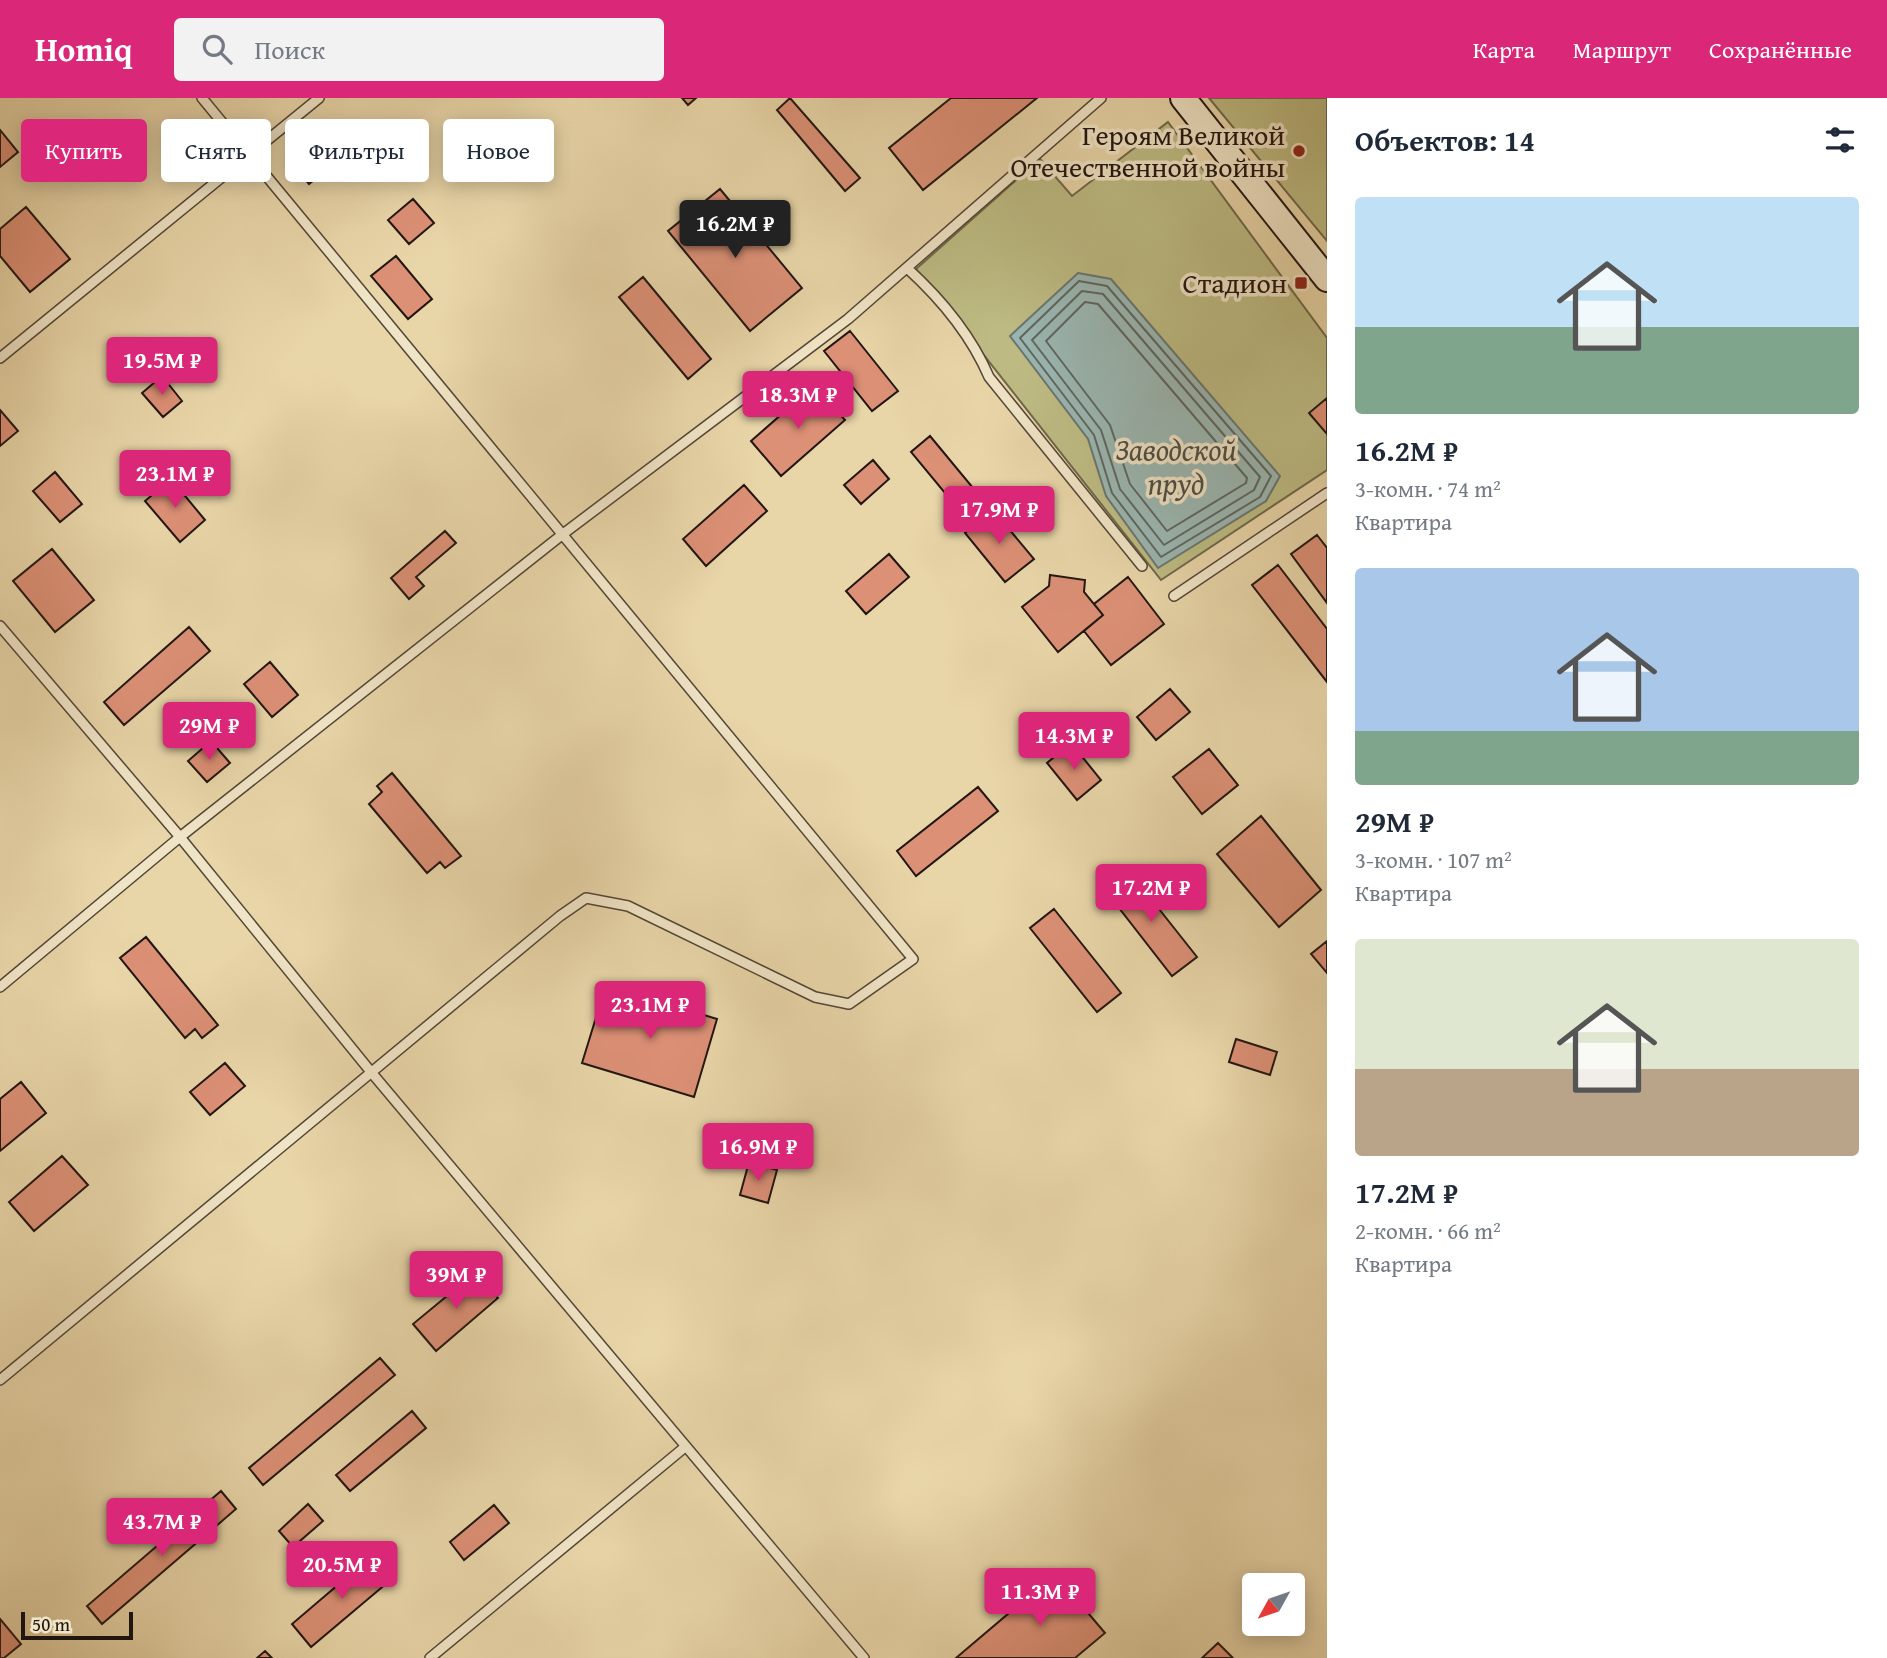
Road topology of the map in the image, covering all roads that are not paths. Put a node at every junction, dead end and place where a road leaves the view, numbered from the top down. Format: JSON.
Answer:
{"nodes":[{"id":1,"x":202,"y":98,"type":"edge"},
{"id":2,"x":319,"y":98,"type":"edge"},
{"id":3,"x":1101,"y":98,"type":"edge"},
{"id":4,"x":1183,"y":98,"type":"edge"},
{"id":5,"x":219,"y":119,"type":"edge"},
{"id":6,"x":271,"y":137,"type":"edge"},
{"id":7,"x":271,"y":181,"type":"edge"},
{"id":8,"x":216,"y":182,"type":"edge"},
{"id":9,"x":907,"y":268,"type":"junction"},
{"id":10,"x":1327,"y":279,"type":"edge"},
{"id":11,"x":0,"y":358,"type":"edge"},
{"id":12,"x":1327,"y":493,"type":"edge"},
{"id":13,"x":564,"y":534,"type":"junction"},
{"id":14,"x":1142,"y":566,"type":"dead end"},
{"id":15,"x":1174,"y":596,"type":"dead end"},
{"id":16,"x":0,"y":626,"type":"edge"},
{"id":17,"x":180,"y":837,"type":"junction"},
{"id":18,"x":0,"y":987,"type":"edge"},
{"id":19,"x":371,"y":1072,"type":"junction"},
{"id":20,"x":0,"y":1380,"type":"edge"},
{"id":21,"x":685,"y":1447,"type":"junction"},
{"id":22,"x":430,"y":1658,"type":"edge"},
{"id":23,"x":864,"y":1658,"type":"edge"}],
"edges":[{"from":1,"to":5,"type":"lane"},
{"from":2,"to":6,"type":"lane"},
{"from":3,"to":9,"type":"lane"},
{"from":4,"to":10,"type":"main road"},
{"from":7,"to":13,"type":"lane"},
{"from":8,"to":11,"type":"lane"},
{"from":9,"to":13,"type":"lane"},
{"from":9,"to":14,"type":"lane"},
{"from":12,"to":15,"type":"lane"},
{"from":13,"to":17,"type":"lane"},
{"from":13,"to":19,"type":"lane"},
{"from":16,"to":17,"type":"lane"},
{"from":17,"to":18,"type":"lane"},
{"from":17,"to":19,"type":"lane"},
{"from":19,"to":20,"type":"lane"},
{"from":19,"to":21,"type":"lane"},
{"from":21,"to":22,"type":"lane"},
{"from":21,"to":23,"type":"lane"}]}
